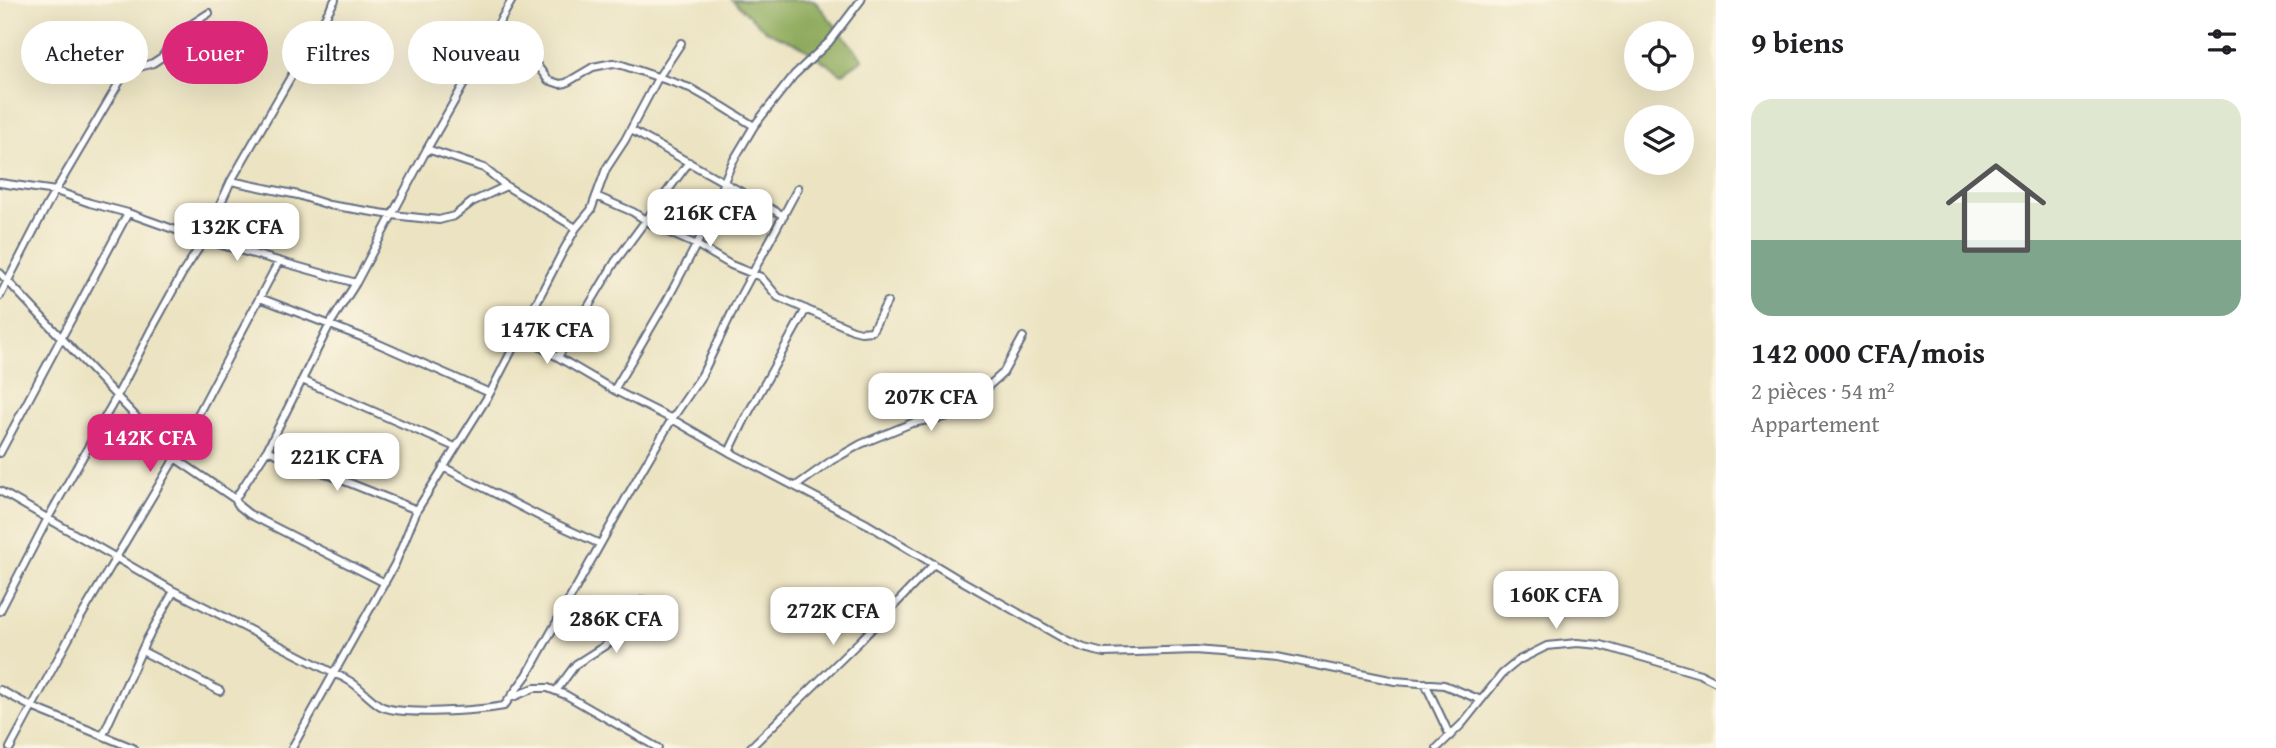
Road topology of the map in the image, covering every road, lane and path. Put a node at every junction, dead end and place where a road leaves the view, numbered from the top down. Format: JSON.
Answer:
{"nodes":[{"id":1,"x":335,"y":0,"type":"edge"},
{"id":2,"x":512,"y":0,"type":"edge"},
{"id":3,"x":861,"y":0,"type":"edge"},
{"id":4,"x":209,"y":13,"type":"dead end"},
{"id":5,"x":499,"y":21,"type":"edge"},
{"id":6,"x":681,"y":43,"type":"dead end"},
{"id":7,"x":544,"y":77,"type":"edge"},
{"id":8,"x":658,"y":78,"type":"junction"},
{"id":9,"x":464,"y":84,"type":"edge"},
{"id":10,"x":754,"y":126,"type":"junction"},
{"id":11,"x":631,"y":130,"type":"junction"},
{"id":12,"x":427,"y":149,"type":"junction"},
{"id":13,"x":689,"y":162,"type":"junction"},
{"id":14,"x":231,"y":181,"type":"junction"},
{"id":15,"x":724,"y":182,"type":"junction"},
{"id":16,"x":0,"y":183,"type":"edge"},
{"id":17,"x":506,"y":186,"type":"junction"},
{"id":18,"x":799,"y":188,"type":"dead end"},
{"id":19,"x":56,"y":191,"type":"junction"},
{"id":20,"x":596,"y":196,"type":"junction"},
{"id":21,"x":128,"y":213,"type":"junction"},
{"id":22,"x":392,"y":215,"type":"junction"},
{"id":23,"x":784,"y":216,"type":"junction"},
{"id":24,"x":646,"y":220,"type":"junction"},
{"id":25,"x":576,"y":228,"type":"junction"},
{"id":26,"x":204,"y":240,"type":"junction"},
{"id":27,"x":696,"y":245,"type":"junction"},
{"id":28,"x":279,"y":261,"type":"junction"},
{"id":29,"x":0,"y":273,"type":"edge"},
{"id":30,"x":752,"y":274,"type":"junction"},
{"id":31,"x":8,"y":281,"type":"junction"},
{"id":32,"x":356,"y":282,"type":"junction"},
{"id":33,"x":0,"y":296,"type":"edge"},
{"id":34,"x":260,"y":298,"type":"junction"},
{"id":35,"x":887,"y":302,"type":"dead end"},
{"id":36,"x":806,"y":309,"type":"junction"},
{"id":37,"x":330,"y":324,"type":"junction"},
{"id":38,"x":520,"y":335,"type":"junction"},
{"id":39,"x":1023,"y":337,"type":"dead end"},
{"id":40,"x":62,"y":338,"type":"junction"},
{"id":41,"x":558,"y":357,"type":"junction"},
{"id":42,"x":302,"y":380,"type":"junction"},
{"id":43,"x":614,"y":390,"type":"junction"},
{"id":44,"x":490,"y":393,"type":"junction"},
{"id":45,"x":117,"y":396,"type":"junction"},
{"id":46,"x":672,"y":419,"type":"junction"},
{"id":47,"x":455,"y":447,"type":"junction"},
{"id":48,"x":267,"y":450,"type":"junction"},
{"id":49,"x":729,"y":452,"type":"junction"},
{"id":50,"x":0,"y":453,"type":"edge"},
{"id":51,"x":175,"y":458,"type":"junction"},
{"id":52,"x":443,"y":467,"type":"junction"},
{"id":53,"x":796,"y":486,"type":"junction"},
{"id":54,"x":0,"y":491,"type":"edge"},
{"id":55,"x":235,"y":499,"type":"junction"},
{"id":56,"x":417,"y":510,"type":"junction"},
{"id":57,"x":48,"y":518,"type":"junction"},
{"id":58,"x":600,"y":544,"type":"junction"},
{"id":59,"x":116,"y":559,"type":"junction"},
{"id":60,"x":934,"y":564,"type":"junction"},
{"id":61,"x":385,"y":583,"type":"junction"},
{"id":62,"x":174,"y":591,"type":"junction"},
{"id":63,"x":643,"y":600,"type":"dead end"},
{"id":64,"x":0,"y":611,"type":"edge"},
{"id":65,"x":142,"y":651,"type":"junction"},
{"id":66,"x":335,"y":674,"type":"junction"},
{"id":67,"x":1716,"y":682,"type":"edge"},
{"id":68,"x":1425,"y":683,"type":"junction"},
{"id":69,"x":0,"y":690,"type":"edge"},
{"id":70,"x":220,"y":691,"type":"dead end"},
{"id":71,"x":556,"y":691,"type":"junction"},
{"id":72,"x":512,"y":697,"type":"junction"},
{"id":73,"x":1481,"y":700,"type":"junction"},
{"id":74,"x":32,"y":707,"type":"junction"},
{"id":75,"x":103,"y":736,"type":"junction"},
{"id":76,"x":1450,"y":736,"type":"junction"},
{"id":77,"x":10,"y":748,"type":"edge"},
{"id":78,"x":133,"y":748,"type":"edge"},
{"id":79,"x":292,"y":748,"type":"edge"},
{"id":80,"x":658,"y":748,"type":"edge"},
{"id":81,"x":750,"y":748,"type":"edge"},
{"id":82,"x":1437,"y":748,"type":"edge"}],
"edges":[{"from":1,"to":14,"type":"street"},
{"from":2,"to":5,"type":"street"},
{"from":3,"to":10,"type":"street"},
{"from":4,"to":19,"type":"street"},
{"from":6,"to":8,"type":"street"},
{"from":7,"to":8,"type":"street"},
{"from":8,"to":10,"type":"street"},
{"from":8,"to":11,"type":"street"},
{"from":9,"to":12,"type":"street"},
{"from":10,"to":15,"type":"street"},
{"from":11,"to":13,"type":"street"},
{"from":11,"to":20,"type":"street"},
{"from":12,"to":17,"type":"street"},
{"from":12,"to":22,"type":"street"},
{"from":13,"to":15,"type":"street"},
{"from":13,"to":24,"type":"street"},
{"from":14,"to":22,"type":"street"},
{"from":14,"to":26,"type":"street"},
{"from":15,"to":23,"type":"street"},
{"from":15,"to":27,"type":"street"},
{"from":16,"to":19,"type":"street"},
{"from":17,"to":22,"type":"street"},
{"from":17,"to":25,"type":"street"},
{"from":18,"to":23,"type":"street"},
{"from":19,"to":21,"type":"street"},
{"from":19,"to":31,"type":"street"},
{"from":20,"to":24,"type":"street"},
{"from":20,"to":25,"type":"street"},
{"from":21,"to":26,"type":"street"},
{"from":21,"to":40,"type":"street"},
{"from":22,"to":32,"type":"street"},
{"from":23,"to":30,"type":"street"},
{"from":24,"to":27,"type":"street"},
{"from":24,"to":41,"type":"street"},
{"from":25,"to":38,"type":"street"},
{"from":26,"to":28,"type":"street"},
{"from":26,"to":45,"type":"street"},
{"from":27,"to":30,"type":"street"},
{"from":27,"to":43,"type":"street"},
{"from":28,"to":32,"type":"street"},
{"from":28,"to":34,"type":"street"},
{"from":29,"to":31,"type":"street"},
{"from":30,"to":36,"type":"street"},
{"from":30,"to":46,"type":"street"},
{"from":31,"to":33,"type":"street"},
{"from":31,"to":40,"type":"street"},
{"from":32,"to":37,"type":"street"},
{"from":34,"to":37,"type":"street"},
{"from":34,"to":51,"type":"street"},
{"from":35,"to":36,"type":"street"},
{"from":36,"to":49,"type":"street"},
{"from":37,"to":42,"type":"street"},
{"from":37,"to":44,"type":"street"},
{"from":38,"to":41,"type":"street"},
{"from":38,"to":44,"type":"street"},
{"from":39,"to":53,"type":"street"},
{"from":40,"to":45,"type":"street"},
{"from":40,"to":50,"type":"street"},
{"from":41,"to":43,"type":"street"},
{"from":42,"to":47,"type":"street"},
{"from":42,"to":48,"type":"street"},
{"from":43,"to":46,"type":"street"},
{"from":44,"to":47,"type":"street"},
{"from":45,"to":51,"type":"street"},
{"from":45,"to":57,"type":"street"},
{"from":46,"to":49,"type":"street"},
{"from":46,"to":58,"type":"street"},
{"from":47,"to":52,"type":"street"},
{"from":48,"to":55,"type":"street"},
{"from":48,"to":56,"type":"street"},
{"from":49,"to":53,"type":"street"},
{"from":51,"to":55,"type":"street"},
{"from":51,"to":59,"type":"street"},
{"from":52,"to":56,"type":"street"},
{"from":52,"to":58,"type":"street"},
{"from":53,"to":60,"type":"street"},
{"from":54,"to":57,"type":"street"},
{"from":55,"to":61,"type":"street"},
{"from":56,"to":61,"type":"street"},
{"from":57,"to":59,"type":"street"},
{"from":57,"to":64,"type":"street"},
{"from":58,"to":72,"type":"street"},
{"from":59,"to":62,"type":"street"},
{"from":59,"to":74,"type":"street"},
{"from":60,"to":68,"type":"street"},
{"from":60,"to":81,"type":"street"},
{"from":61,"to":66,"type":"street"},
{"from":62,"to":65,"type":"street"},
{"from":62,"to":66,"type":"street"},
{"from":63,"to":71,"type":"street"},
{"from":65,"to":70,"type":"street"},
{"from":65,"to":75,"type":"street"},
{"from":66,"to":72,"type":"street"},
{"from":66,"to":79,"type":"street"},
{"from":67,"to":73,"type":"street"},
{"from":68,"to":73,"type":"street"},
{"from":68,"to":76,"type":"street"},
{"from":69,"to":74,"type":"street"},
{"from":71,"to":72,"type":"street"},
{"from":71,"to":80,"type":"street"},
{"from":73,"to":76,"type":"street"},
{"from":74,"to":75,"type":"street"},
{"from":74,"to":77,"type":"street"},
{"from":75,"to":78,"type":"street"},
{"from":76,"to":82,"type":"street"}]}
